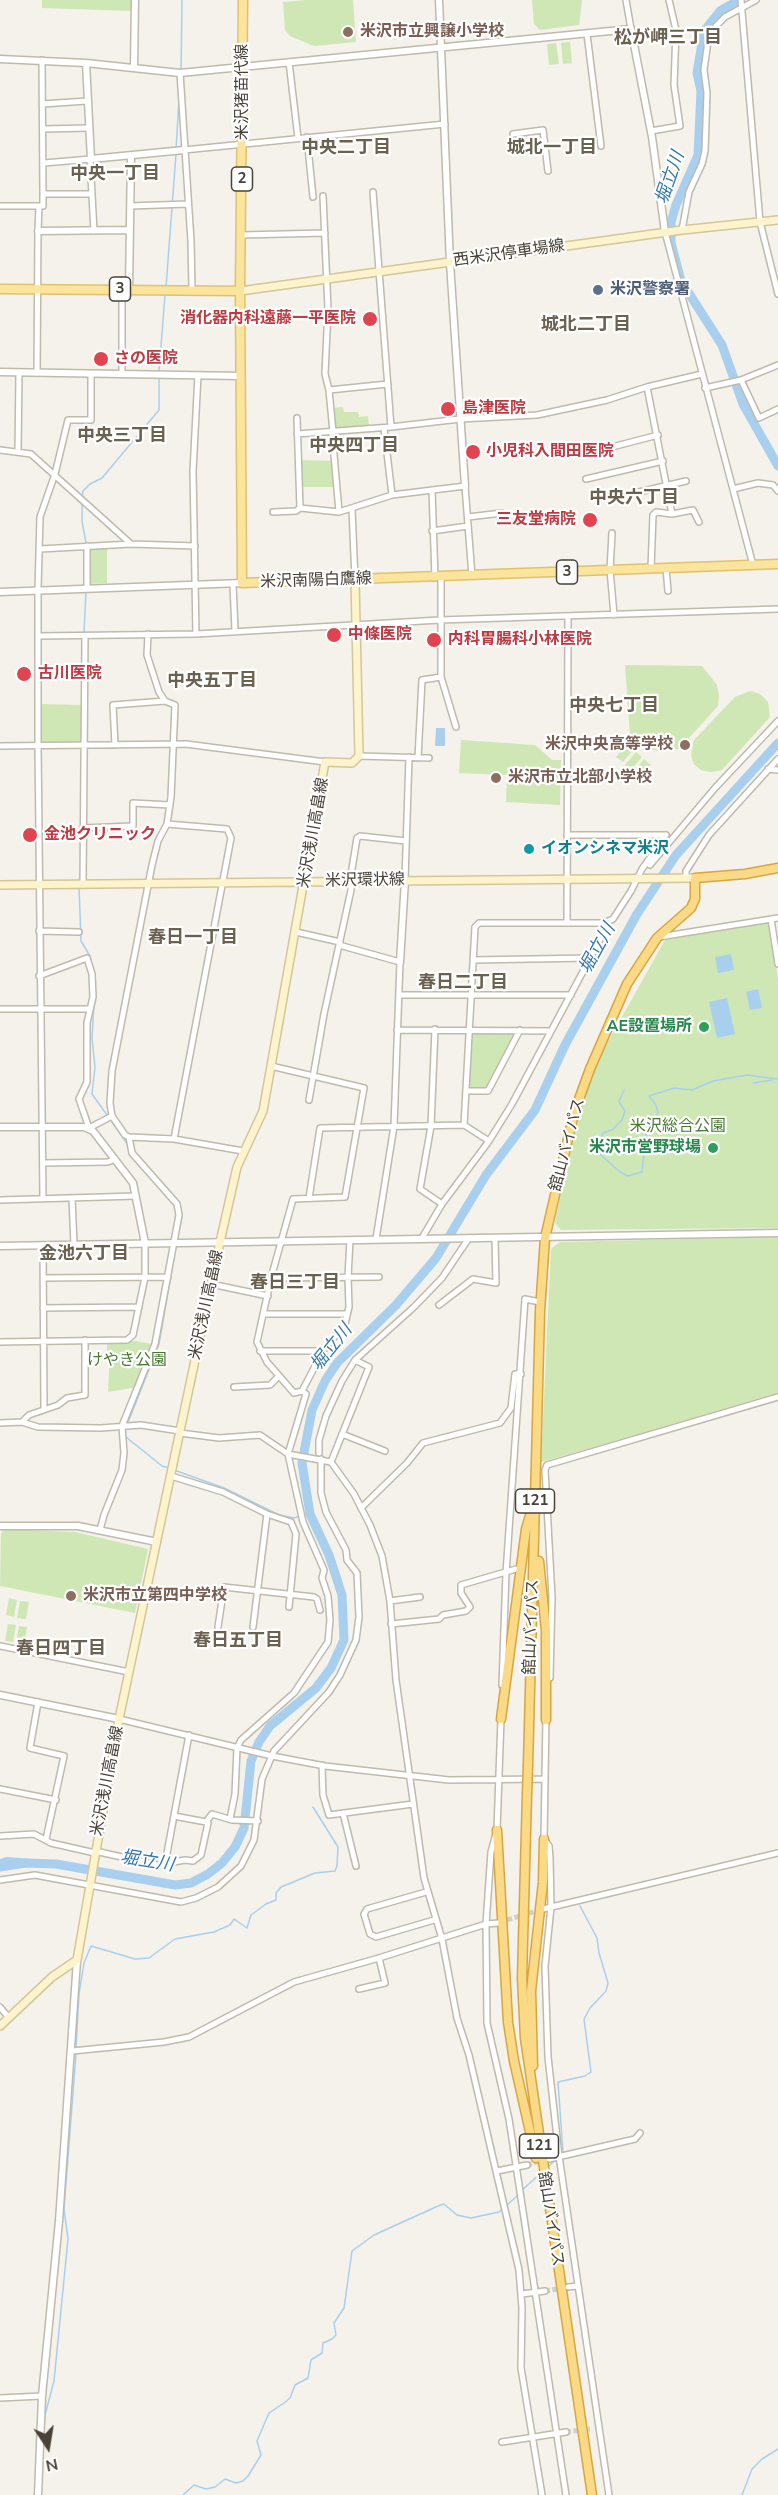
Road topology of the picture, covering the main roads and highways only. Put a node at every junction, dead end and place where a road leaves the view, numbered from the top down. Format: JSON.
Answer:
{"nodes":[{"id":1,"x":243,"y":0,"type":"edge"},
{"id":2,"x":778,"y":220,"type":"edge"},
{"id":3,"x":0,"y":289,"type":"edge"},
{"id":4,"x":240,"y":291,"type":"junction"},
{"id":5,"x":778,"y":564,"type":"edge"},
{"id":6,"x":355,"y":580,"type":"junction"},
{"id":7,"x":778,"y":868,"type":"edge"},
{"id":8,"x":690,"y":878,"type":"junction"},
{"id":9,"x":305,"y":882,"type":"junction"},
{"id":10,"x":0,"y":885,"type":"edge"},
{"id":11,"x":536,"y":1497,"type":"junction"},
{"id":12,"x":501,"y":1719,"type":"road end"},
{"id":13,"x":546,"y":1720,"type":"road end"},
{"id":14,"x":497,"y":1830,"type":"road end"},
{"id":15,"x":544,"y":1839,"type":"road end"},
{"id":16,"x":0,"y":2026,"type":"edge"},
{"id":17,"x":539,"y":2147,"type":"junction"},
{"id":18,"x":551,"y":2220,"type":"junction"},
{"id":19,"x":592,"y":2495,"type":"edge"}],
"edges":[{"from":1,"to":4,"type":"main road","name":"米沢猪苗代線","number":"2"},
{"from":2,"to":4,"type":"main road","name":"西米沢停車場線"},
{"from":3,"to":4,"type":"main road","number":"3"},
{"from":4,"to":6,"type":"main road","name":"米沢南陽白鷹線","number":"3"},
{"from":5,"to":6,"type":"main road","name":"米沢南陽白鷹線","number":"3"},
{"from":6,"to":9,"type":"main road","name":"米沢浅川高畠線"},
{"from":7,"to":8,"type":"highway"},
{"from":8,"to":9,"type":"main road","name":"米沢環状線"},
{"from":8,"to":11,"type":"highway","name":"舘山バイパス","number":"121"},
{"from":9,"to":10,"type":"main road","name":"米沢環状線"},
{"from":9,"to":16,"type":"main road","name":"米沢浅川高畠線"},
{"from":11,"to":12,"type":"highway"},
{"from":11,"to":13,"type":"highway"},
{"from":11,"to":17,"type":"highway","name":"舘山バイパス","number":"121","bridge":true},
{"from":14,"to":18,"type":"highway"},
{"from":15,"to":17,"type":"highway"},
{"from":17,"to":18,"type":"highway","name":"舘山バイパス","number":"121"},
{"from":18,"to":19,"type":"highway","name":"舘山バイパス","number":"121"}]}
